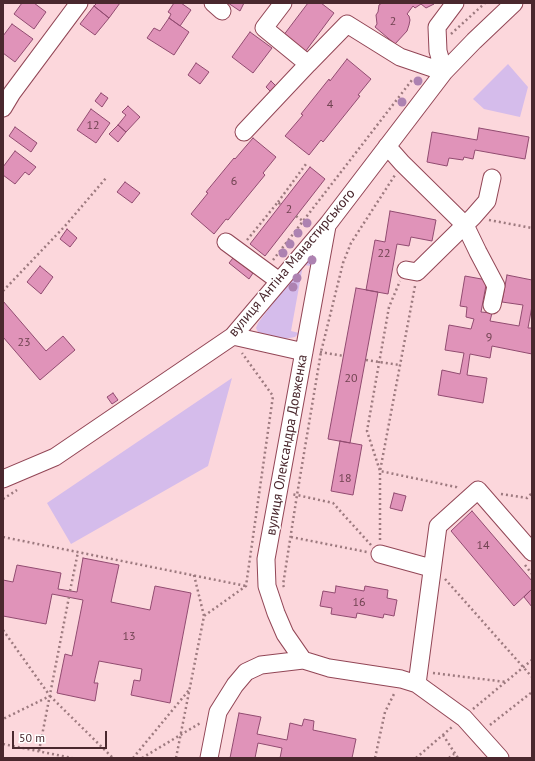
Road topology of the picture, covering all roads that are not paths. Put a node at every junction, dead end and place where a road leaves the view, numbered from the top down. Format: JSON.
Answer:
{"nodes":[{"id":1,"x":79,"y":3,"type":"edge"},
{"id":2,"x":282,"y":3,"type":"edge"},
{"id":3,"x":455,"y":3,"type":"edge"},
{"id":4,"x":514,"y":3,"type":"edge"},
{"id":5,"x":308,"y":64,"type":"junction"},
{"id":6,"x":444,"y":72,"type":"junction"},
{"id":7,"x":7,"y":89,"type":"edge"},
{"id":8,"x":3,"y":108,"type":"edge"},
{"id":9,"x":244,"y":132,"type":"dead end"},
{"id":10,"x":387,"y":146,"type":"junction"},
{"id":11,"x":492,"y":178,"type":"dead end"},
{"id":12,"x":469,"y":221,"type":"junction"},
{"id":13,"x":328,"y":224,"type":"junction"},
{"id":14,"x":226,"y":242,"type":"dead end"},
{"id":15,"x":411,"y":271,"type":"road end"},
{"id":16,"x":279,"y":281,"type":"junction"},
{"id":17,"x":492,"y":305,"type":"dead end"},
{"id":18,"x":236,"y":342,"type":"junction"},
{"id":19,"x":304,"y":352,"type":"junction"},
{"id":20,"x":3,"y":479,"type":"edge"},
{"id":21,"x":380,"y":554,"type":"road end"},
{"id":22,"x":527,"y":557,"type":"edge"},
{"id":23,"x":436,"y":572,"type":"junction"},
{"id":24,"x":303,"y":660,"type":"junction"},
{"id":25,"x":409,"y":682,"type":"junction"},
{"id":26,"x":492,"y":755,"type":"edge"},
{"id":27,"x":209,"y":758,"type":"edge"}],
"edges":[{"from":1,"to":7,"type":"street"},
{"from":2,"to":5,"type":"street"},
{"from":3,"to":6,"type":"street"},
{"from":4,"to":6,"type":"street","name":"вулиця Антіна Манастирського"},
{"from":5,"to":6,"type":"street"},
{"from":5,"to":9,"type":"street"},
{"from":6,"to":10,"type":"street","name":"вулиця Антіна Манастирського"},
{"from":7,"to":8,"type":"street"},
{"from":10,"to":12,"type":"street"},
{"from":10,"to":13,"type":"street","name":"вулиця Антіна Манастирського"},
{"from":11,"to":12,"type":"street"},
{"from":12,"to":15,"type":"street"},
{"from":12,"to":17,"type":"street"},
{"from":13,"to":16,"type":"street","name":"вулиця Антіна Манастирського"},
{"from":13,"to":19,"type":"street","name":"вулиця Олександра Довженка"},
{"from":14,"to":16,"type":"street"},
{"from":16,"to":18,"type":"street","name":"вулиця Антіна Манастирського"},
{"from":18,"to":19,"type":"street"},
{"from":18,"to":20,"type":"street","name":"вулиця Антіна Манастирського"},
{"from":19,"to":24,"type":"street","name":"вулиця Олександра Довженка"},
{"from":21,"to":23,"type":"street"},
{"from":22,"to":23,"type":"street"},
{"from":23,"to":25,"type":"street"},
{"from":24,"to":25,"type":"street"},
{"from":24,"to":27,"type":"street"},
{"from":25,"to":26,"type":"street"}]}
